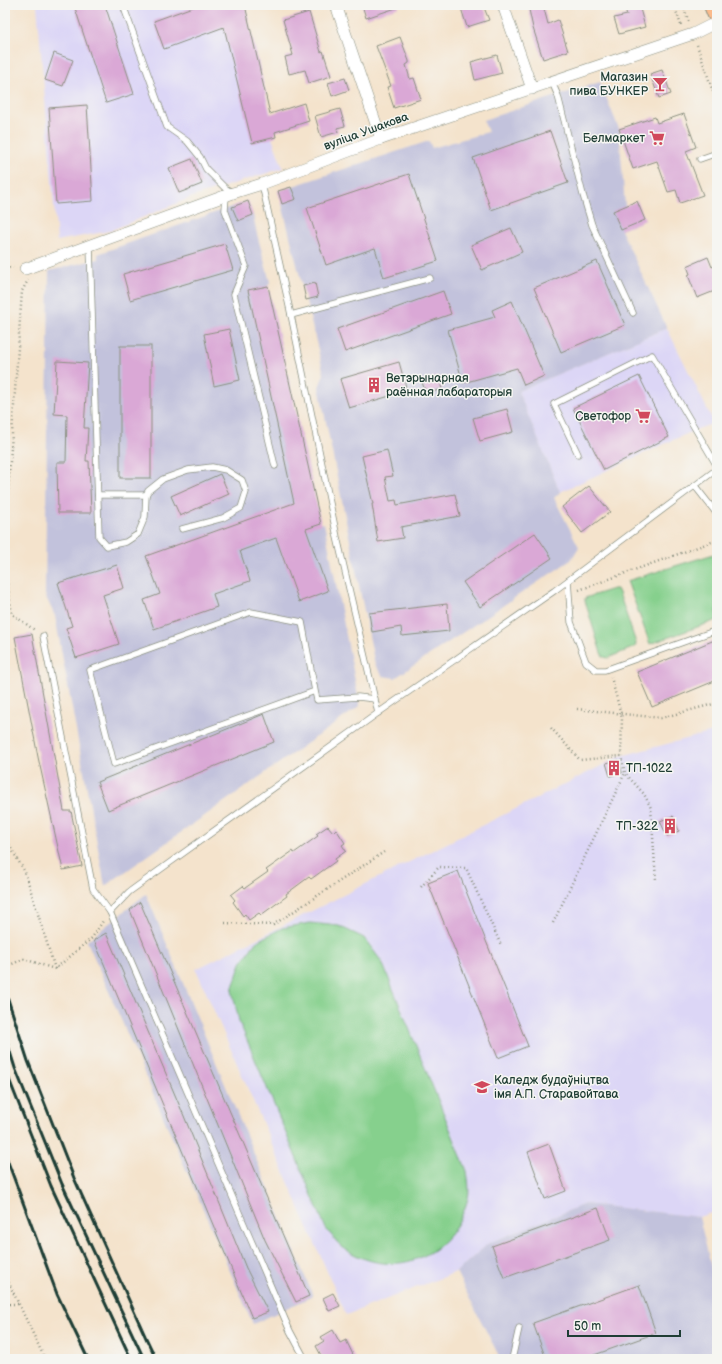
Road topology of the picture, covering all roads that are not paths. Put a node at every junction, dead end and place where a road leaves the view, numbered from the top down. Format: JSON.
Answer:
{"nodes":[{"id":1,"x":123,"y":5,"type":"edge"},
{"id":2,"x":336,"y":5,"type":"edge"},
{"id":3,"x":503,"y":5,"type":"edge"},
{"id":4,"x":714,"y":5,"type":"edge"},
{"id":5,"x":717,"y":15,"type":"edge"},
{"id":6,"x":717,"y":22,"type":"edge"},
{"id":7,"x":552,"y":82,"type":"junction"},
{"id":8,"x":532,"y":89,"type":"junction"},
{"id":9,"x":380,"y":139,"type":"junction"},
{"id":10,"x":717,"y":153,"type":"edge"},
{"id":11,"x":700,"y":159,"type":"dead end"},
{"id":12,"x":262,"y":184,"type":"junction"},
{"id":13,"x":229,"y":195,"type":"junction"},
{"id":14,"x":90,"y":244,"type":"junction"},
{"id":15,"x":28,"y":272,"type":"road end"},
{"id":16,"x":430,"y":278,"type":"dead end"},
{"id":17,"x":633,"y":314,"type":"dead end"},
{"id":18,"x":291,"y":315,"type":"junction"},
{"id":19,"x":578,"y":454,"type":"dead end"},
{"id":20,"x":275,"y":466,"type":"dead end"},
{"id":21,"x":717,"y":466,"type":"edge"},
{"id":22,"x":717,"y":470,"type":"edge"},
{"id":23,"x":695,"y":486,"type":"junction"},
{"id":24,"x":98,"y":495,"type":"junction"},
{"id":25,"x":146,"y":495,"type":"junction"},
{"id":26,"x":717,"y":514,"type":"edge"},
{"id":27,"x":182,"y":529,"type":"dead end"},
{"id":28,"x":568,"y":581,"type":"junction"},
{"id":29,"x":717,"y":630,"type":"edge"},
{"id":30,"x":43,"y":636,"type":"road end"},
{"id":31,"x":315,"y":691,"type":"junction"},
{"id":32,"x":374,"y":699,"type":"junction"},
{"id":33,"x":378,"y":713,"type":"junction"},
{"id":34,"x":110,"y":912,"type":"junction"},
{"id":35,"x":519,"y":1328,"type":"dead end"},
{"id":36,"x":305,"y":1359,"type":"edge"},
{"id":37,"x":512,"y":1359,"type":"edge"}],
"edges":[{"from":1,"to":13,"type":"lane"},
{"from":2,"to":9,"type":"street"},
{"from":3,"to":8,"type":"street"},
{"from":4,"to":5,"type":"main road"},
{"from":6,"to":7,"type":"street","name":"вуліца Ушакова"},
{"from":7,"to":8,"type":"street","name":"вуліца Ушакова"},
{"from":7,"to":17,"type":"lane"},
{"from":8,"to":9,"type":"street","name":"вуліца Ушакова"},
{"from":9,"to":12,"type":"street","name":"вуліца Ушакова"},
{"from":10,"to":11,"type":"lane"},
{"from":12,"to":13,"type":"street","name":"вуліца Ушакова"},
{"from":12,"to":18,"type":"lane"},
{"from":13,"to":14,"type":"street","name":"вуліца Ушакова"},
{"from":13,"to":20,"type":"lane"},
{"from":14,"to":15,"type":"street","name":"вуліца Ушакова"},
{"from":14,"to":24,"type":"lane"},
{"from":16,"to":18,"type":"lane"},
{"from":18,"to":32,"type":"lane"},
{"from":19,"to":21,"type":"lane"},
{"from":22,"to":23,"type":"lane"},
{"from":23,"to":26,"type":"lane"},
{"from":23,"to":28,"type":"lane"},
{"from":24,"to":25,"type":"lane"},
{"from":24,"to":25,"type":"lane"},
{"from":25,"to":27,"type":"lane"},
{"from":28,"to":29,"type":"lane"},
{"from":28,"to":33,"type":"lane"},
{"from":30,"to":34,"type":"lane"},
{"from":31,"to":31,"type":"lane"},
{"from":31,"to":32,"type":"lane"},
{"from":32,"to":33,"type":"lane"},
{"from":33,"to":34,"type":"lane"},
{"from":34,"to":36,"type":"lane"},
{"from":35,"to":37,"type":"lane"}]}
